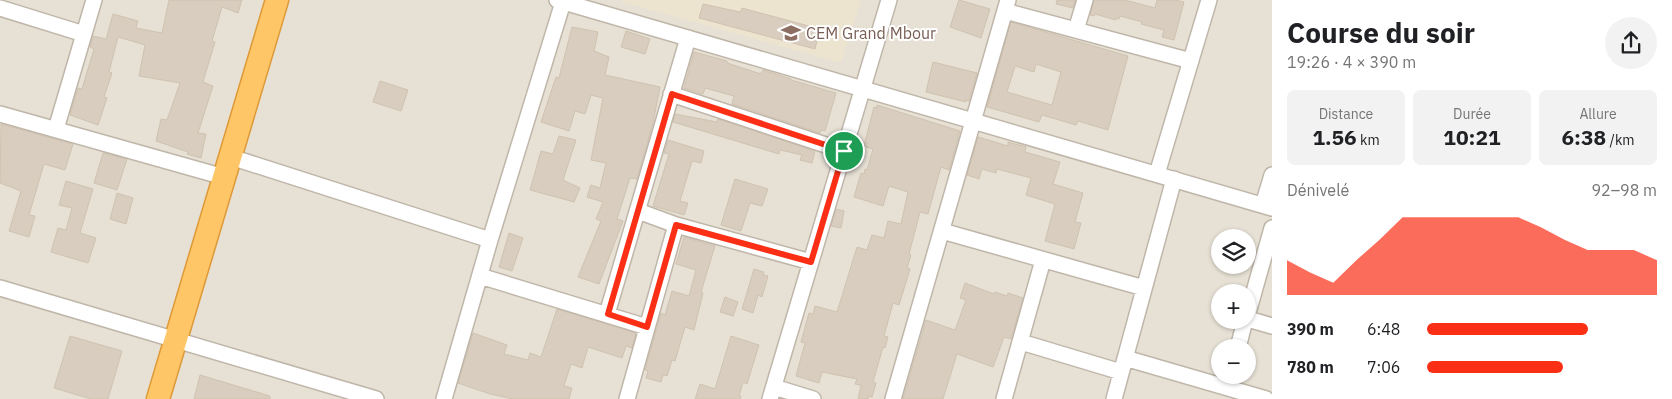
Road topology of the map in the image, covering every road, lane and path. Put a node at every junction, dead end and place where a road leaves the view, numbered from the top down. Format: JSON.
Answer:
{"nodes":[{"id":1,"x":94,"y":0,"type":"edge"},
{"id":2,"x":277,"y":0,"type":"edge"},
{"id":3,"x":889,"y":0,"type":"edge"},
{"id":4,"x":1085,"y":0,"type":"edge"},
{"id":5,"x":1209,"y":0,"type":"edge"},
{"id":6,"x":560,"y":1,"type":"edge"},
{"id":7,"x":1006,"y":5,"type":"edge"},
{"id":8,"x":603,"y":6,"type":"edge"},
{"id":9,"x":1,"y":13,"type":"edge"},
{"id":10,"x":1076,"y":30,"type":"junction"},
{"id":11,"x":84,"y":34,"type":"junction"},
{"id":12,"x":688,"y":38,"type":"junction"},
{"id":13,"x":1191,"y":61,"type":"junction"},
{"id":14,"x":862,"y":89,"type":"junction"},
{"id":15,"x":672,"y":94,"type":"junction"},
{"id":16,"x":0,"y":114,"type":"edge"},
{"id":17,"x":973,"y":121,"type":"junction"},
{"id":18,"x":56,"y":129,"type":"junction"},
{"id":19,"x":844,"y":151,"type":"junction"},
{"id":20,"x":228,"y":167,"type":"junction"},
{"id":21,"x":1157,"y":174,"type":"junction"},
{"id":22,"x":1272,"y":175,"type":"edge"},
{"id":23,"x":1174,"y":179,"type":"junction"},
{"id":24,"x":1268,"y":206,"type":"edge"},
{"id":25,"x":638,"y":211,"type":"junction"},
{"id":26,"x":676,"y":225,"type":"junction"},
{"id":27,"x":1272,"y":228,"type":"edge"},
{"id":28,"x":942,"y":231,"type":"junction"},
{"id":29,"x":490,"y":240,"type":"junction"},
{"id":30,"x":1043,"y":260,"type":"junction"},
{"id":31,"x":811,"y":262,"type":"junction"},
{"id":32,"x":480,"y":276,"type":"junction"},
{"id":33,"x":1256,"y":285,"type":"edge"},
{"id":34,"x":0,"y":288,"type":"edge"},
{"id":35,"x":1144,"y":288,"type":"junction"},
{"id":36,"x":608,"y":314,"type":"junction"},
{"id":37,"x":1256,"y":322,"type":"edge"},
{"id":38,"x":1272,"y":326,"type":"edge"},
{"id":39,"x":647,"y":327,"type":"junction"},
{"id":40,"x":176,"y":340,"type":"junction"},
{"id":41,"x":1021,"y":342,"type":"junction"},
{"id":42,"x":1123,"y":365,"type":"junction"},
{"id":43,"x":1211,"y":378,"type":"edge"},
{"id":44,"x":1234,"y":384,"type":"edge"},
{"id":45,"x":772,"y":393,"type":"edge"},
{"id":46,"x":158,"y":399,"type":"edge"},
{"id":47,"x":376,"y":399,"type":"edge"},
{"id":48,"x":444,"y":399,"type":"edge"},
{"id":49,"x":627,"y":399,"type":"edge"},
{"id":50,"x":813,"y":399,"type":"edge"},
{"id":51,"x":893,"y":399,"type":"edge"},
{"id":52,"x":1004,"y":399,"type":"edge"},
{"id":53,"x":1114,"y":399,"type":"edge"},
{"id":54,"x":1266,"y":399,"type":"edge"}],
"edges":[{"from":1,"to":11,"type":"street"},
{"from":2,"to":20,"type":"highway"},
{"from":3,"to":14,"type":"street"},
{"from":4,"to":10,"type":"street"},
{"from":5,"to":13,"type":"street"},
{"from":6,"to":8,"type":"street"},
{"from":6,"to":29,"type":"street"},
{"from":7,"to":10,"type":"street"},
{"from":7,"to":17,"type":"street"},
{"from":8,"to":12,"type":"street"},
{"from":9,"to":11,"type":"street"},
{"from":10,"to":13,"type":"street"},
{"from":11,"to":18,"type":"street"},
{"from":12,"to":14,"type":"street"},
{"from":12,"to":15,"type":"street"},
{"from":13,"to":21,"type":"street"},
{"from":14,"to":17,"type":"street"},
{"from":14,"to":19,"type":"street"},
{"from":15,"to":19,"type":"street"},
{"from":15,"to":25,"type":"street"},
{"from":16,"to":18,"type":"street"},
{"from":17,"to":21,"type":"street"},
{"from":17,"to":28,"type":"street"},
{"from":18,"to":20,"type":"street"},
{"from":19,"to":31,"type":"street"},
{"from":20,"to":29,"type":"street"},
{"from":20,"to":40,"type":"highway"},
{"from":21,"to":23,"type":"street"},
{"from":22,"to":24,"type":"street"},
{"from":23,"to":24,"type":"street"},
{"from":23,"to":35,"type":"street"},
{"from":25,"to":26,"type":"street"},
{"from":25,"to":36,"type":"street"},
{"from":26,"to":31,"type":"street"},
{"from":26,"to":39,"type":"street"},
{"from":27,"to":33,"type":"street"},
{"from":28,"to":30,"type":"street"},
{"from":28,"to":51,"type":"street"},
{"from":29,"to":32,"type":"street"},
{"from":30,"to":35,"type":"street"},
{"from":30,"to":41,"type":"street"},
{"from":31,"to":45,"type":"street"},
{"from":32,"to":36,"type":"street"},
{"from":32,"to":48,"type":"street"},
{"from":34,"to":40,"type":"street"},
{"from":35,"to":42,"type":"street"},
{"from":36,"to":39,"type":"street"},
{"from":37,"to":38,"type":"street"},
{"from":39,"to":49,"type":"street"},
{"from":40,"to":46,"type":"highway"},
{"from":40,"to":47,"type":"street"},
{"from":41,"to":42,"type":"street"},
{"from":41,"to":52,"type":"street"},
{"from":42,"to":43,"type":"street"},
{"from":42,"to":53,"type":"street"},
{"from":44,"to":54,"type":"street"},
{"from":45,"to":50,"type":"street"}]}
